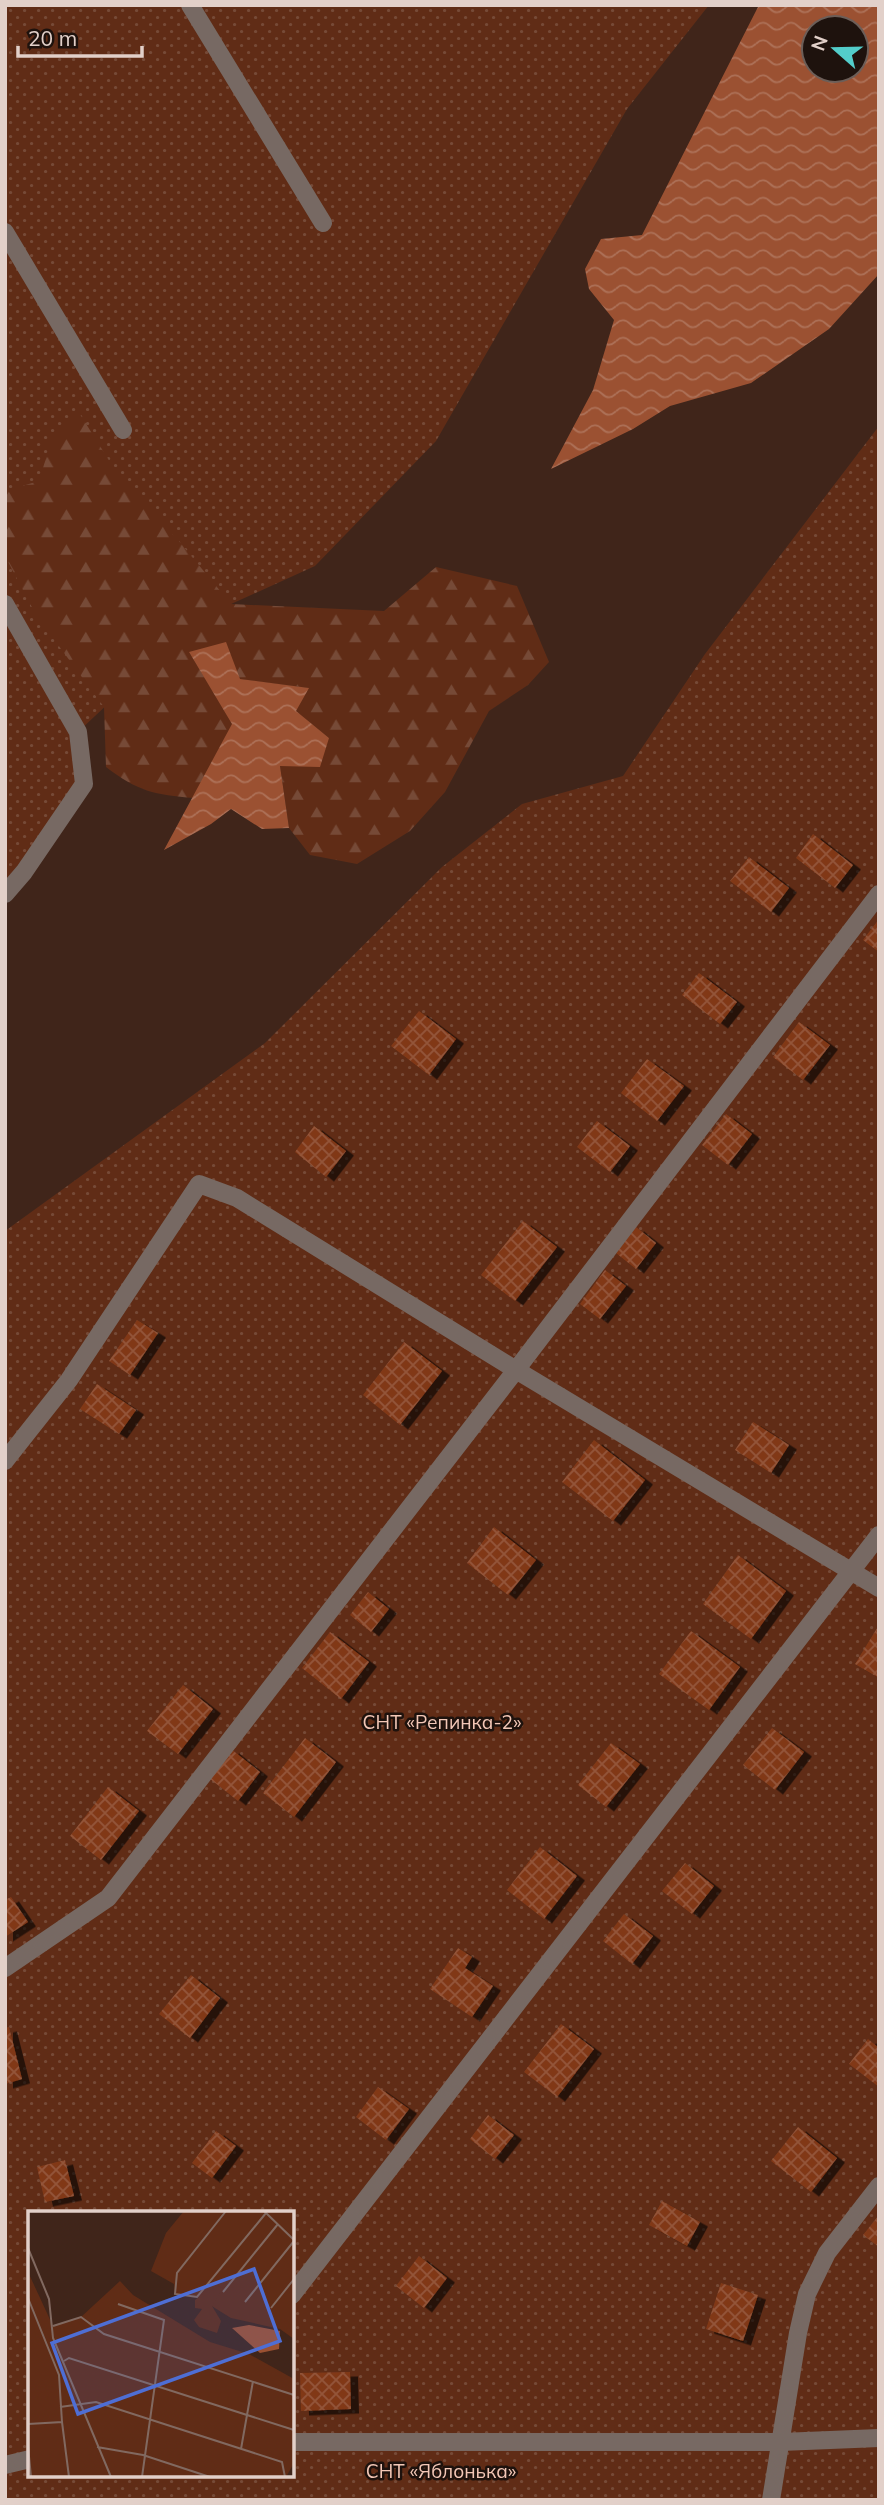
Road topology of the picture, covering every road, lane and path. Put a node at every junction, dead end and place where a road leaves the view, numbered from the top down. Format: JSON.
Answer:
{"nodes":[{"id":1,"x":190,"y":5,"type":"edge"},
{"id":2,"x":323,"y":222,"type":"dead end"},
{"id":3,"x":5,"y":232,"type":"edge"},
{"id":4,"x":123,"y":430,"type":"dead end"},
{"id":5,"x":5,"y":604,"type":"edge"},
{"id":6,"x":5,"y":894,"type":"edge"},
{"id":7,"x":879,"y":894,"type":"edge"},
{"id":8,"x":516,"y":1370,"type":"junction"},
{"id":9,"x":5,"y":1461,"type":"edge"},
{"id":10,"x":879,"y":1535,"type":"edge"},
{"id":11,"x":850,"y":1572,"type":"junction"},
{"id":12,"x":879,"y":1588,"type":"edge"},
{"id":13,"x":5,"y":1968,"type":"edge"},
{"id":14,"x":879,"y":2186,"type":"edge"},
{"id":15,"x":294,"y":2292,"type":"edge"},
{"id":16,"x":879,"y":2438,"type":"edge"},
{"id":17,"x":294,"y":2442,"type":"edge"},
{"id":18,"x":781,"y":2442,"type":"junction"},
{"id":19,"x":28,"y":2459,"type":"edge"},
{"id":20,"x":5,"y":2465,"type":"edge"},
{"id":21,"x":771,"y":2500,"type":"edge"}],
"edges":[{"from":1,"to":2,"type":"street"},
{"from":3,"to":4,"type":"street"},
{"from":5,"to":6,"type":"street"},
{"from":7,"to":8,"type":"street"},
{"from":8,"to":9,"type":"street"},
{"from":8,"to":11,"type":"street"},
{"from":8,"to":13,"type":"street"},
{"from":10,"to":11,"type":"street"},
{"from":11,"to":12,"type":"street"},
{"from":11,"to":15,"type":"street"},
{"from":14,"to":18,"type":"street"},
{"from":16,"to":18,"type":"street"},
{"from":17,"to":18,"type":"street"},
{"from":18,"to":21,"type":"street"},
{"from":19,"to":20,"type":"street"}]}
